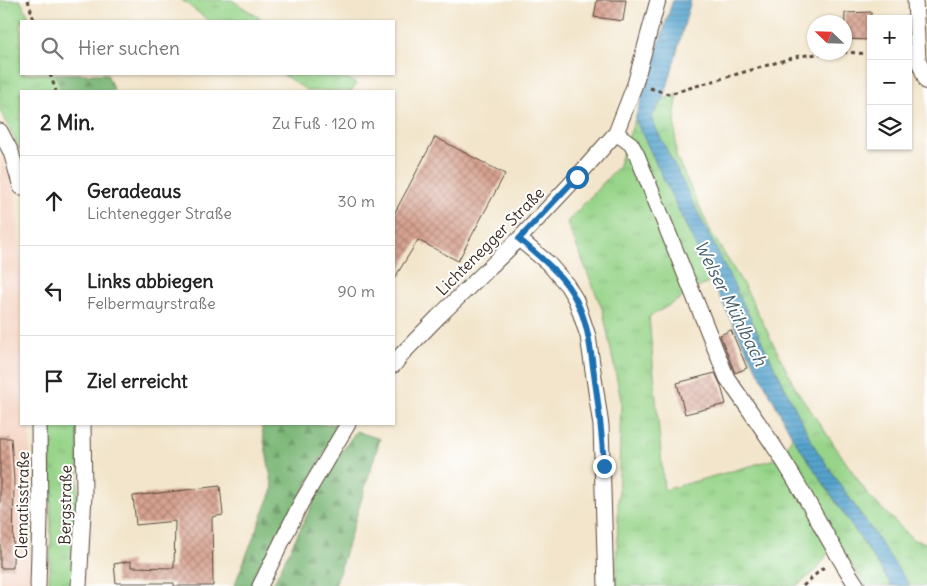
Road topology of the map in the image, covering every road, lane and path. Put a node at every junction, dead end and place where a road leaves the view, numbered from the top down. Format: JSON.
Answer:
{"nodes":[{"id":1,"x":28,"y":0,"type":"edge"},
{"id":2,"x":658,"y":0,"type":"edge"},
{"id":3,"x":915,"y":0,"type":"edge"},
{"id":4,"x":34,"y":20,"type":"edge"},
{"id":5,"x":852,"y":53,"type":"edge"},
{"id":6,"x":867,"y":54,"type":"edge"},
{"id":7,"x":807,"y":55,"type":"edge"},
{"id":8,"x":50,"y":75,"type":"edge"},
{"id":9,"x":927,"y":82,"type":"edge"},
{"id":10,"x":56,"y":90,"type":"edge"},
{"id":11,"x":669,"y":94,"type":"dead end"},
{"id":12,"x":0,"y":131,"type":"edge"},
{"id":13,"x":616,"y":133,"type":"junction"},
{"id":14,"x":20,"y":184,"type":"edge"},
{"id":15,"x":519,"y":239,"type":"junction"},
{"id":16,"x":395,"y":364,"type":"edge"},
{"id":17,"x":39,"y":425,"type":"edge"},
{"id":18,"x":83,"y":425,"type":"edge"},
{"id":19,"x":347,"y":425,"type":"edge"},
{"id":20,"x":837,"y":556,"type":"junction"},
{"id":21,"x":38,"y":586,"type":"edge"},
{"id":22,"x":80,"y":586,"type":"edge"},
{"id":23,"x":260,"y":586,"type":"edge"},
{"id":24,"x":606,"y":586,"type":"edge"},
{"id":25,"x":803,"y":586,"type":"edge"},
{"id":26,"x":857,"y":586,"type":"edge"}],
"edges":[{"from":1,"to":4,"type":"path"},
{"from":2,"to":13,"type":"street","name":"Lichtenegger Straße"},
{"from":3,"to":9,"type":"street"},
{"from":5,"to":6,"type":"path"},
{"from":7,"to":11,"type":"path"},
{"from":8,"to":10,"type":"path"},
{"from":12,"to":14,"type":"street"},
{"from":13,"to":15,"type":"street","name":"Lichtenegger Straße"},
{"from":13,"to":20,"type":"street"},
{"from":15,"to":16,"type":"street","name":"Lichtenegger Straße"},
{"from":15,"to":24,"type":"street"},
{"from":17,"to":21,"type":"street","name":"Clematisstraße"},
{"from":18,"to":22,"type":"street","name":"Bergstraße"},
{"from":19,"to":23,"type":"street"},
{"from":20,"to":25,"type":"path"},
{"from":20,"to":26,"type":"street"}]}
